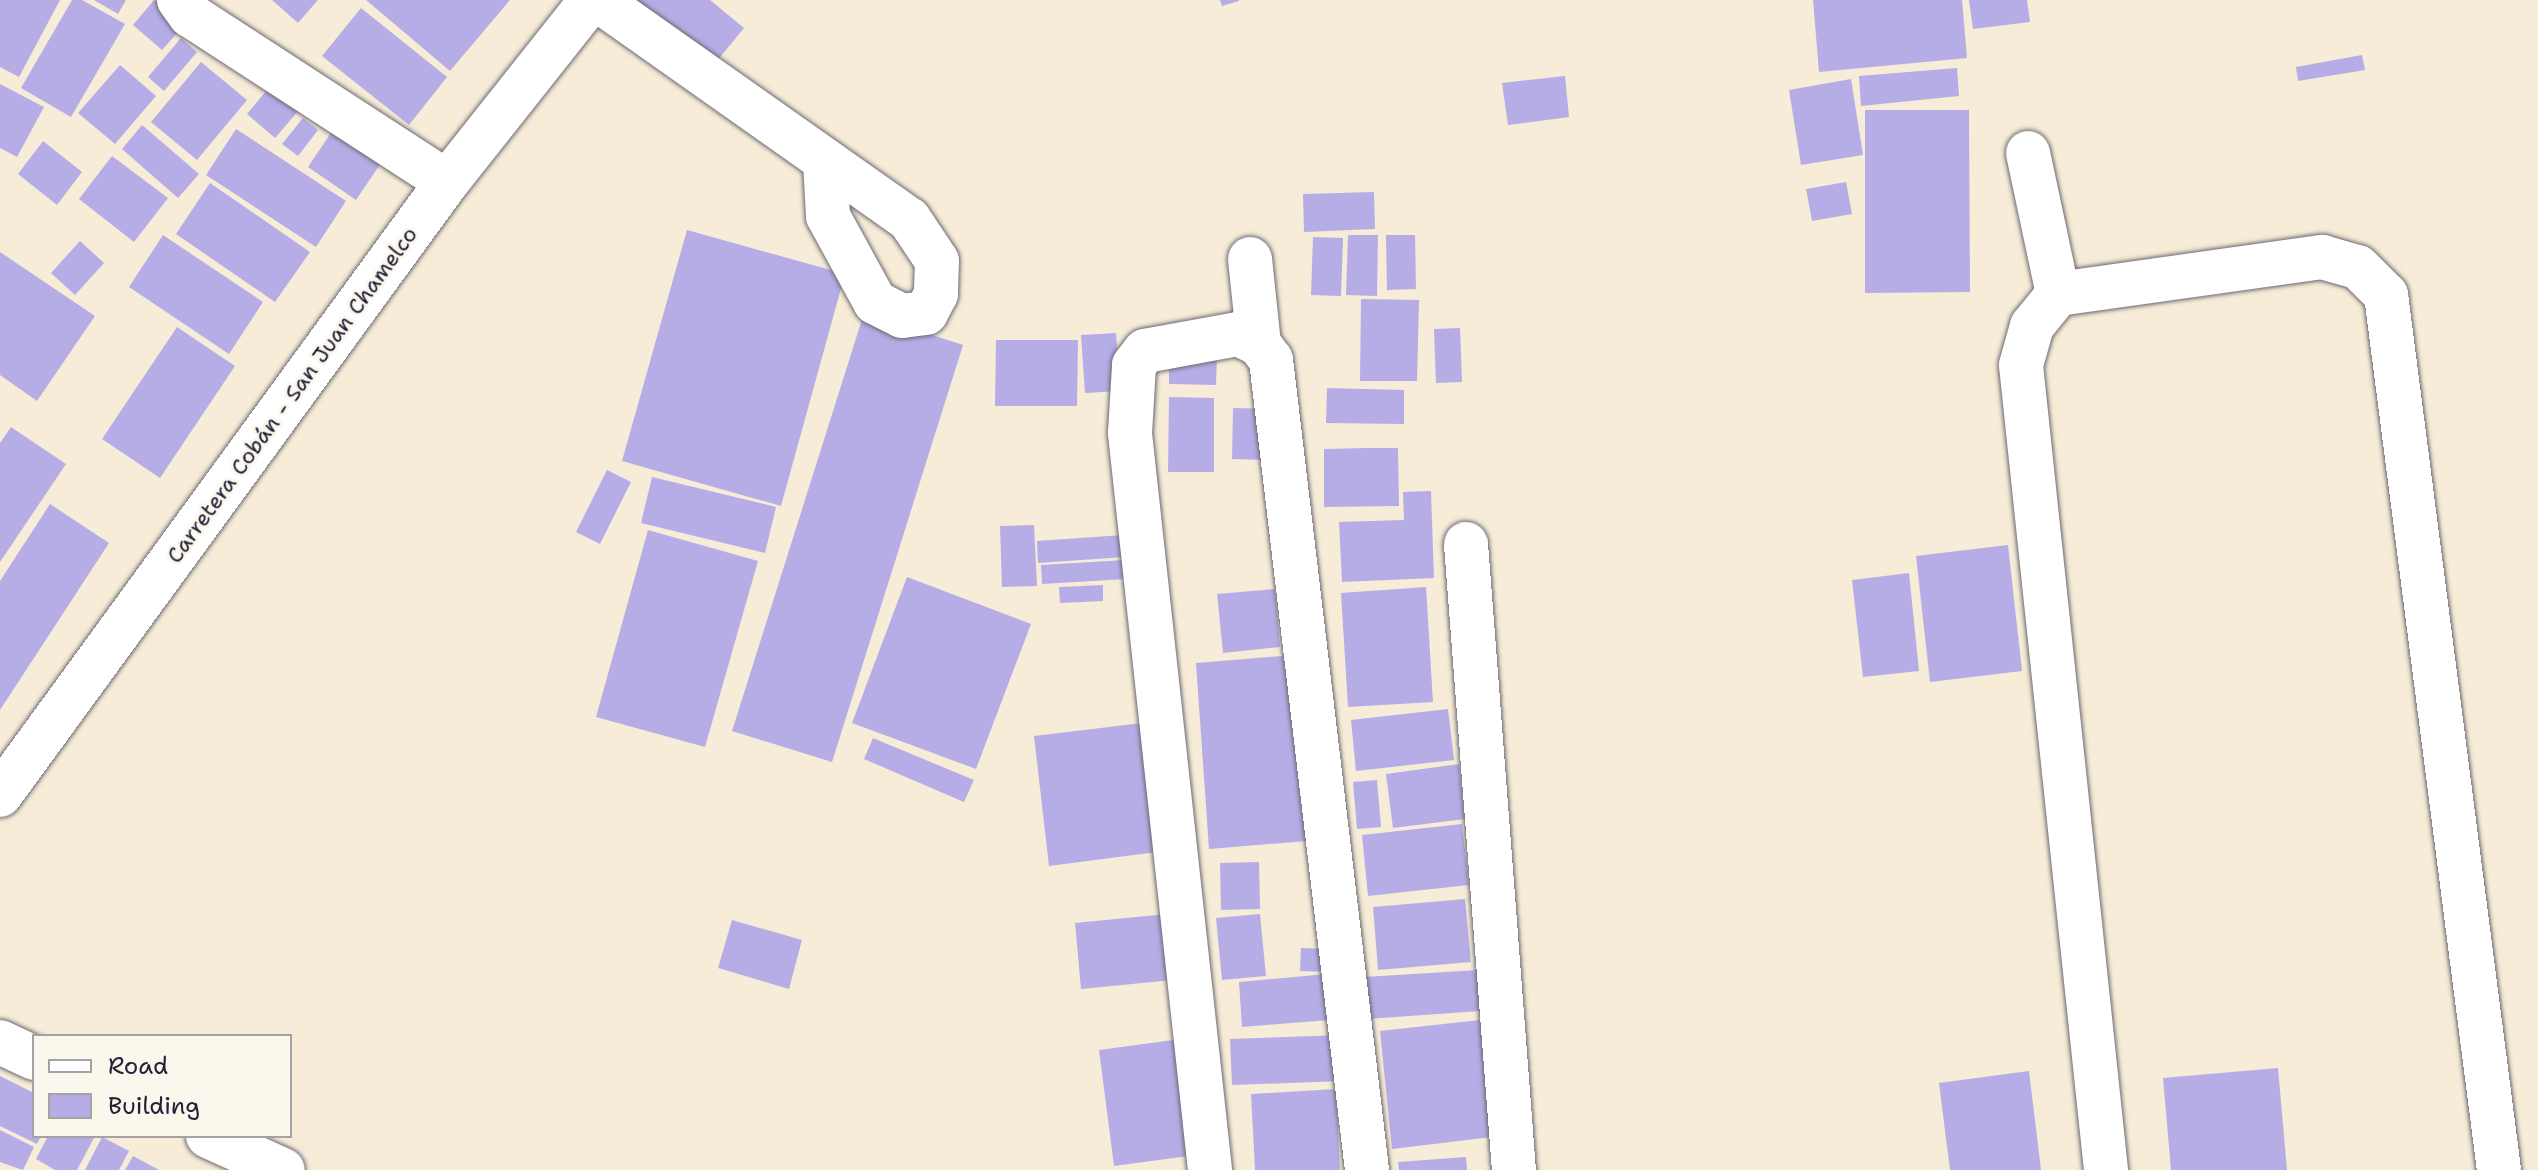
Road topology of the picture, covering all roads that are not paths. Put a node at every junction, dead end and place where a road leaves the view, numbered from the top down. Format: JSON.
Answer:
{"nodes":[{"id":1,"x":179,"y":0,"type":"edge"},
{"id":2,"x":591,"y":0,"type":"edge"},
{"id":3,"x":598,"y":0,"type":"edge"},
{"id":4,"x":2028,"y":153,"type":"dead end"},
{"id":5,"x":825,"y":161,"type":"dead end"},
{"id":6,"x":447,"y":182,"type":"junction"},
{"id":7,"x":1250,"y":259,"type":"dead end"},
{"id":8,"x":2058,"y":294,"type":"junction"},
{"id":9,"x":1259,"y":344,"type":"junction"},
{"id":10,"x":1466,"y":544,"type":"dead end"},
{"id":11,"x":0,"y":795,"type":"edge"},
{"id":12,"x":0,"y":1042,"type":"edge"},
{"id":13,"x":32,"y":1057,"type":"edge"},
{"id":14,"x":212,"y":1138,"type":"edge"},
{"id":15,"x":283,"y":1170,"type":"edge"},
{"id":16,"x":1210,"y":1170,"type":"edge"},
{"id":17,"x":1367,"y":1170,"type":"edge"},
{"id":18,"x":1514,"y":1170,"type":"edge"},
{"id":19,"x":2106,"y":1170,"type":"edge"},
{"id":20,"x":2499,"y":1170,"type":"edge"}],
"edges":[{"from":1,"to":6,"type":"street"},
{"from":2,"to":6,"type":"street","name":"Carretera Cobán - San Juan Chamelco"},
{"from":3,"to":5,"type":"street"},
{"from":4,"to":8,"type":"street"},
{"from":6,"to":11,"type":"street","name":"Carretera Cobán - San Juan Chamelco"},
{"from":7,"to":9,"type":"street"},
{"from":8,"to":19,"type":"street"},
{"from":8,"to":20,"type":"street"},
{"from":9,"to":16,"type":"street"},
{"from":9,"to":17,"type":"street"},
{"from":10,"to":18,"type":"street"},
{"from":12,"to":13,"type":"street"},
{"from":14,"to":15,"type":"street"}]}
